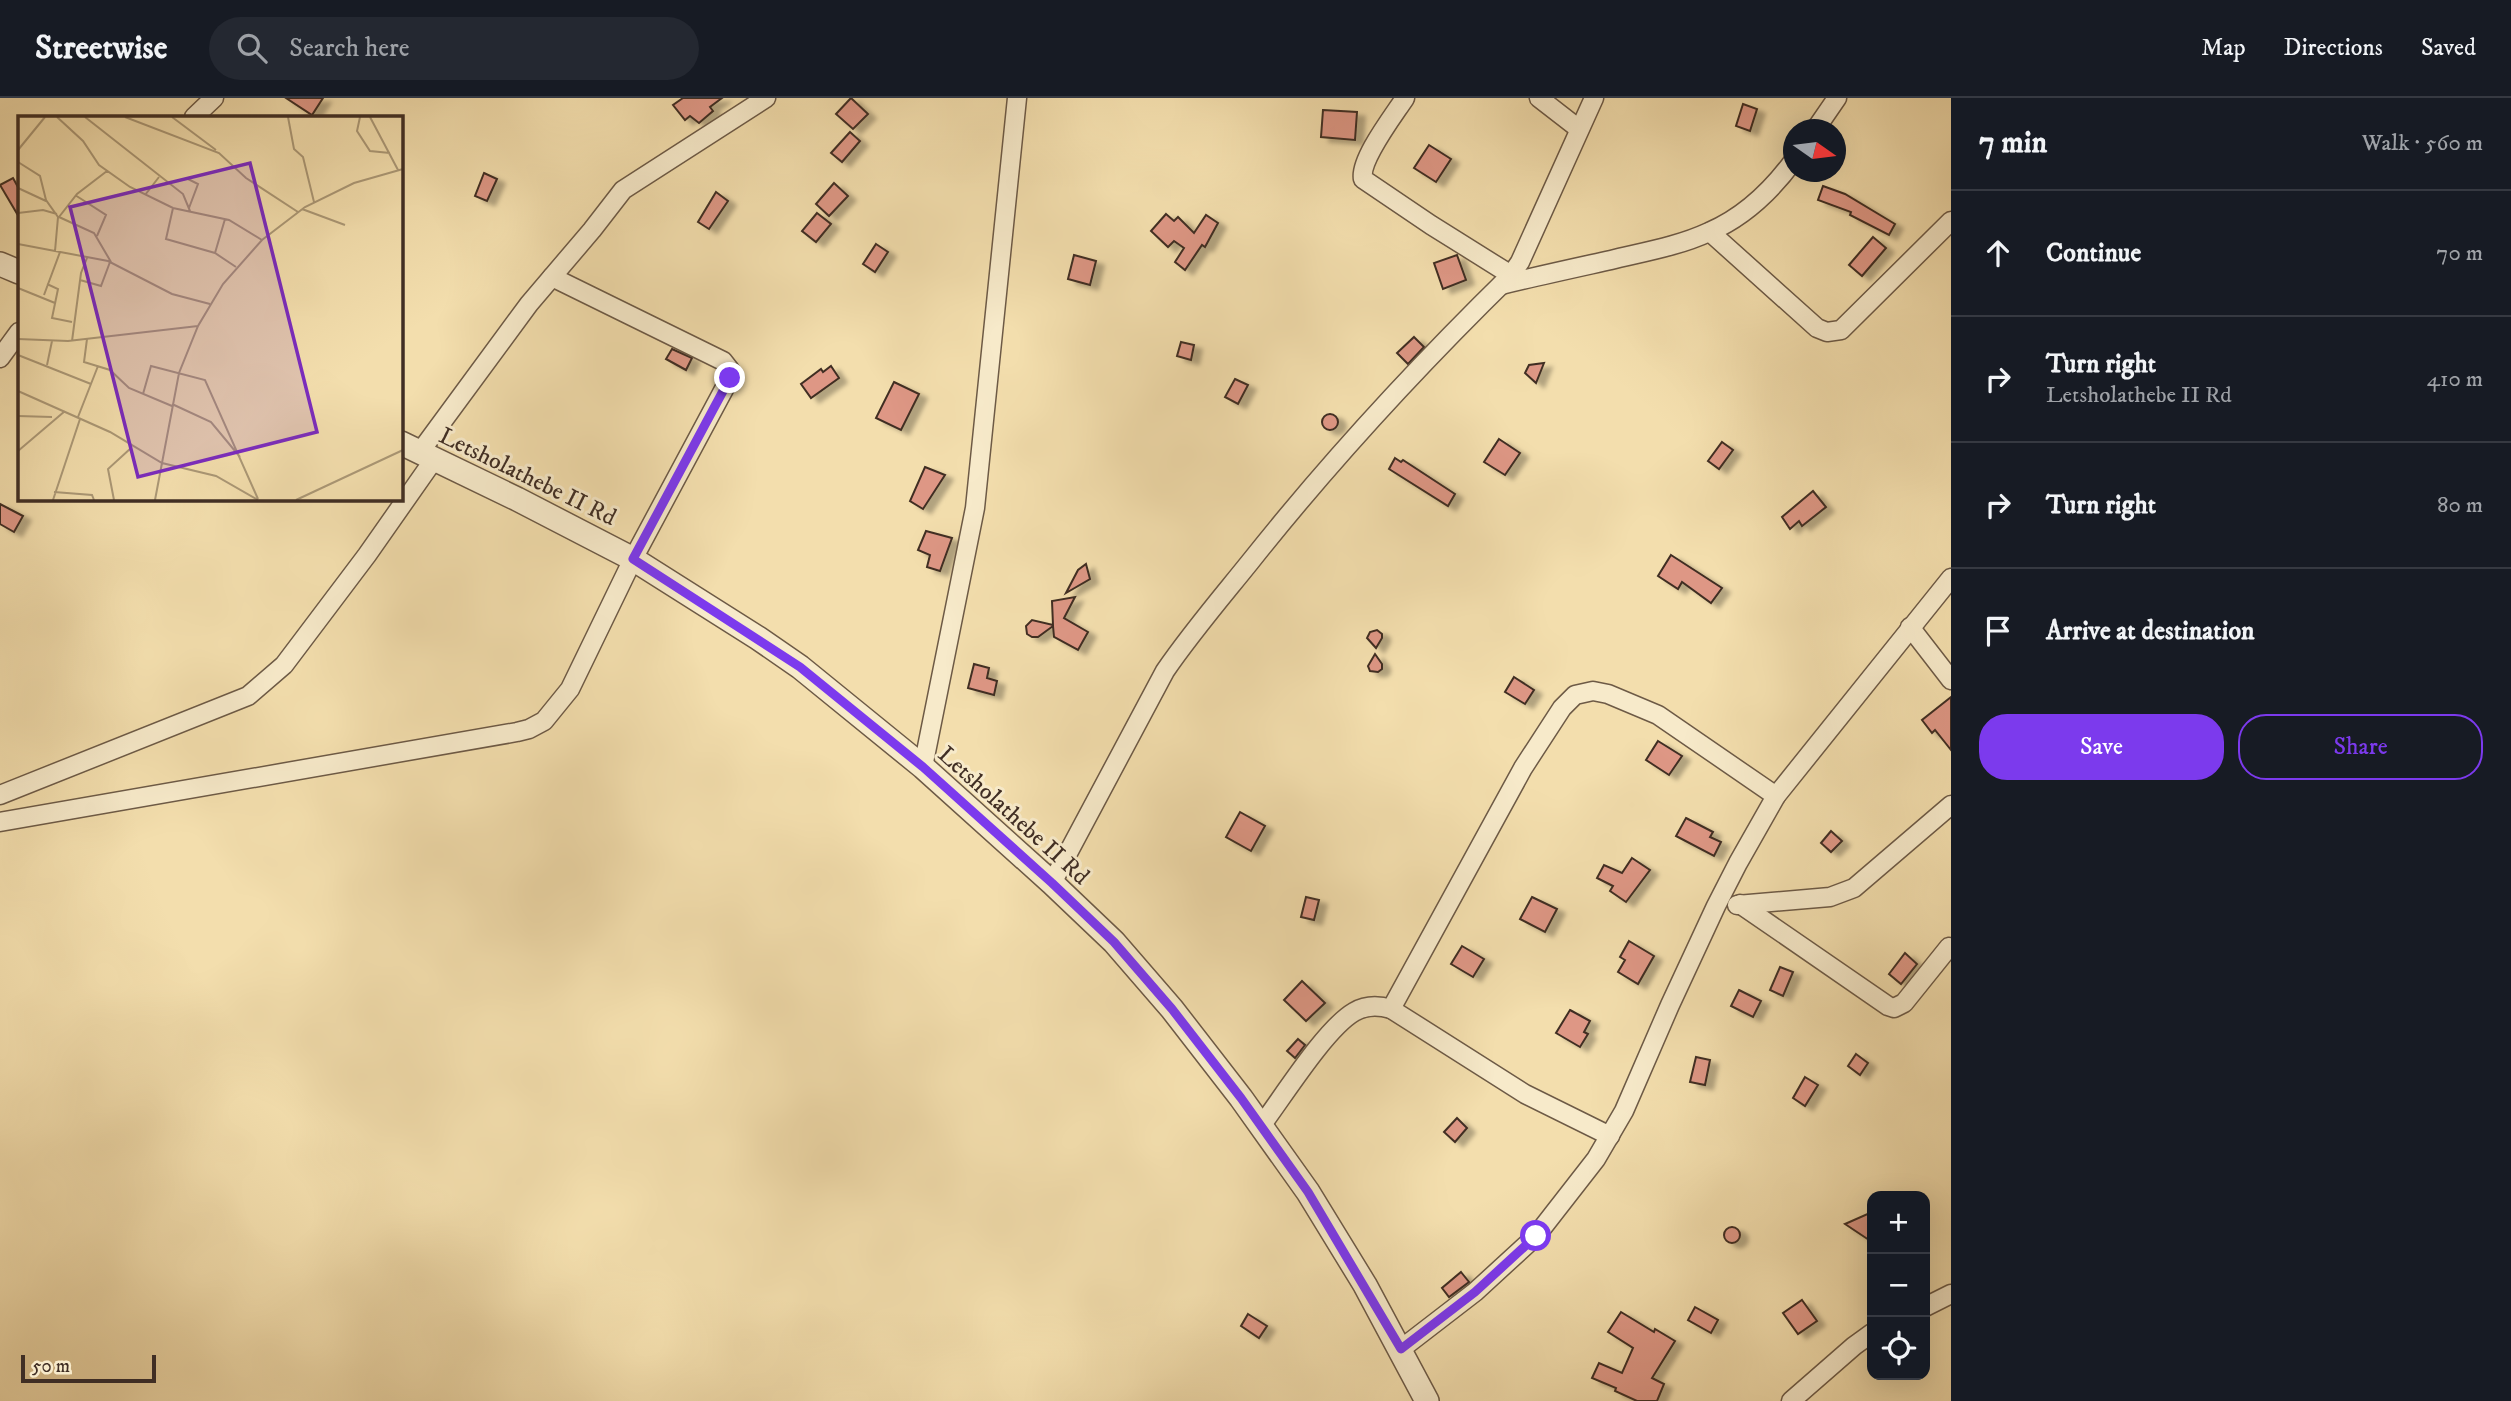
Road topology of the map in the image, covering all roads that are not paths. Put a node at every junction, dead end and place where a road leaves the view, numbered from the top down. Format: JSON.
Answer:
{"nodes":[{"id":1,"x":766,"y":98,"type":"edge"},
{"id":2,"x":1017,"y":98,"type":"edge"},
{"id":3,"x":1405,"y":98,"type":"edge"},
{"id":4,"x":1539,"y":98,"type":"edge"},
{"id":5,"x":1594,"y":98,"type":"edge"},
{"id":6,"x":1837,"y":98,"type":"edge"},
{"id":7,"x":208,"y":100,"type":"edge"},
{"id":8,"x":195,"y":116,"type":"edge"},
{"id":9,"x":1823,"y":119,"type":"edge"},
{"id":10,"x":1579,"y":129,"type":"junction"},
{"id":11,"x":1783,"y":175,"type":"edge"},
{"id":12,"x":1951,"y":221,"type":"edge"},
{"id":13,"x":1710,"y":232,"type":"junction"},
{"id":14,"x":0,"y":264,"type":"edge"},
{"id":15,"x":18,"y":272,"type":"edge"},
{"id":16,"x":552,"y":277,"type":"junction"},
{"id":17,"x":1506,"y":280,"type":"junction"},
{"id":18,"x":18,"y":333,"type":"edge"},
{"id":19,"x":0,"y":358,"type":"edge"},
{"id":20,"x":419,"y":451,"type":"edge"},
{"id":21,"x":402,"y":485,"type":"edge"},
{"id":22,"x":394,"y":500,"type":"edge"},
{"id":23,"x":633,"y":559,"type":"junction"},
{"id":24,"x":1951,"y":578,"type":"edge"},
{"id":25,"x":1910,"y":627,"type":"junction"},
{"id":26,"x":1951,"y":680,"type":"edge"},
{"id":27,"x":923,"y":767,"type":"junction"},
{"id":28,"x":0,"y":795,"type":"edge"},
{"id":29,"x":1776,"y":796,"type":"junction"},
{"id":30,"x":1951,"y":805,"type":"edge"},
{"id":31,"x":0,"y":822,"type":"edge"},
{"id":32,"x":1052,"y":883,"type":"junction"},
{"id":33,"x":1740,"y":904,"type":"junction"},
{"id":34,"x":1716,"y":906,"type":"junction"},
{"id":35,"x":1949,"y":947,"type":"dead end"},
{"id":36,"x":1391,"y":1009,"type":"junction"},
{"id":37,"x":1261,"y":1126,"type":"junction"},
{"id":38,"x":1610,"y":1136,"type":"junction"},
{"id":39,"x":1951,"y":1294,"type":"edge"},
{"id":40,"x":1930,"y":1304,"type":"edge"},
{"id":41,"x":1867,"y":1337,"type":"edge"},
{"id":42,"x":1401,"y":1349,"type":"junction"},
{"id":43,"x":1427,"y":1401,"type":"edge"},
{"id":44,"x":1791,"y":1401,"type":"edge"}],
"edges":[{"from":1,"to":16,"type":"street"},
{"from":2,"to":27,"type":"street"},
{"from":3,"to":17,"type":"street"},
{"from":4,"to":10,"type":"street"},
{"from":5,"to":10,"type":"street"},
{"from":6,"to":9,"type":"street"},
{"from":7,"to":8,"type":"street"},
{"from":10,"to":17,"type":"street"},
{"from":11,"to":13,"type":"street"},
{"from":12,"to":13,"type":"street"},
{"from":13,"to":17,"type":"street"},
{"from":14,"to":15,"type":"street"},
{"from":16,"to":20,"type":"street"},
{"from":16,"to":23,"type":"street"},
{"from":17,"to":32,"type":"street"},
{"from":18,"to":19,"type":"street"},
{"from":20,"to":21,"type":"street"},
{"from":20,"to":23,"type":"street","name":"Letsholathebe II Rd"},
{"from":22,"to":28,"type":"street"},
{"from":23,"to":27,"type":"street","name":"Letsholathebe II Rd"},
{"from":23,"to":31,"type":"street"},
{"from":24,"to":25,"type":"street"},
{"from":25,"to":26,"type":"street"},
{"from":25,"to":29,"type":"street"},
{"from":27,"to":32,"type":"street","name":"Letsholathebe II Rd"},
{"from":29,"to":34,"type":"street"},
{"from":29,"to":36,"type":"street"},
{"from":30,"to":33,"type":"street"},
{"from":32,"to":37,"type":"street","name":"Letsholathebe II Rd"},
{"from":33,"to":34,"type":"street"},
{"from":33,"to":35,"type":"street"},
{"from":34,"to":38,"type":"street"},
{"from":36,"to":37,"type":"street"},
{"from":36,"to":38,"type":"street"},
{"from":37,"to":42,"type":"street","name":"Letsholathebe II Rd"},
{"from":38,"to":42,"type":"street"},
{"from":39,"to":40,"type":"street"},
{"from":41,"to":44,"type":"street"},
{"from":42,"to":43,"type":"street","name":"Letsholathebe II Rd"}]}
